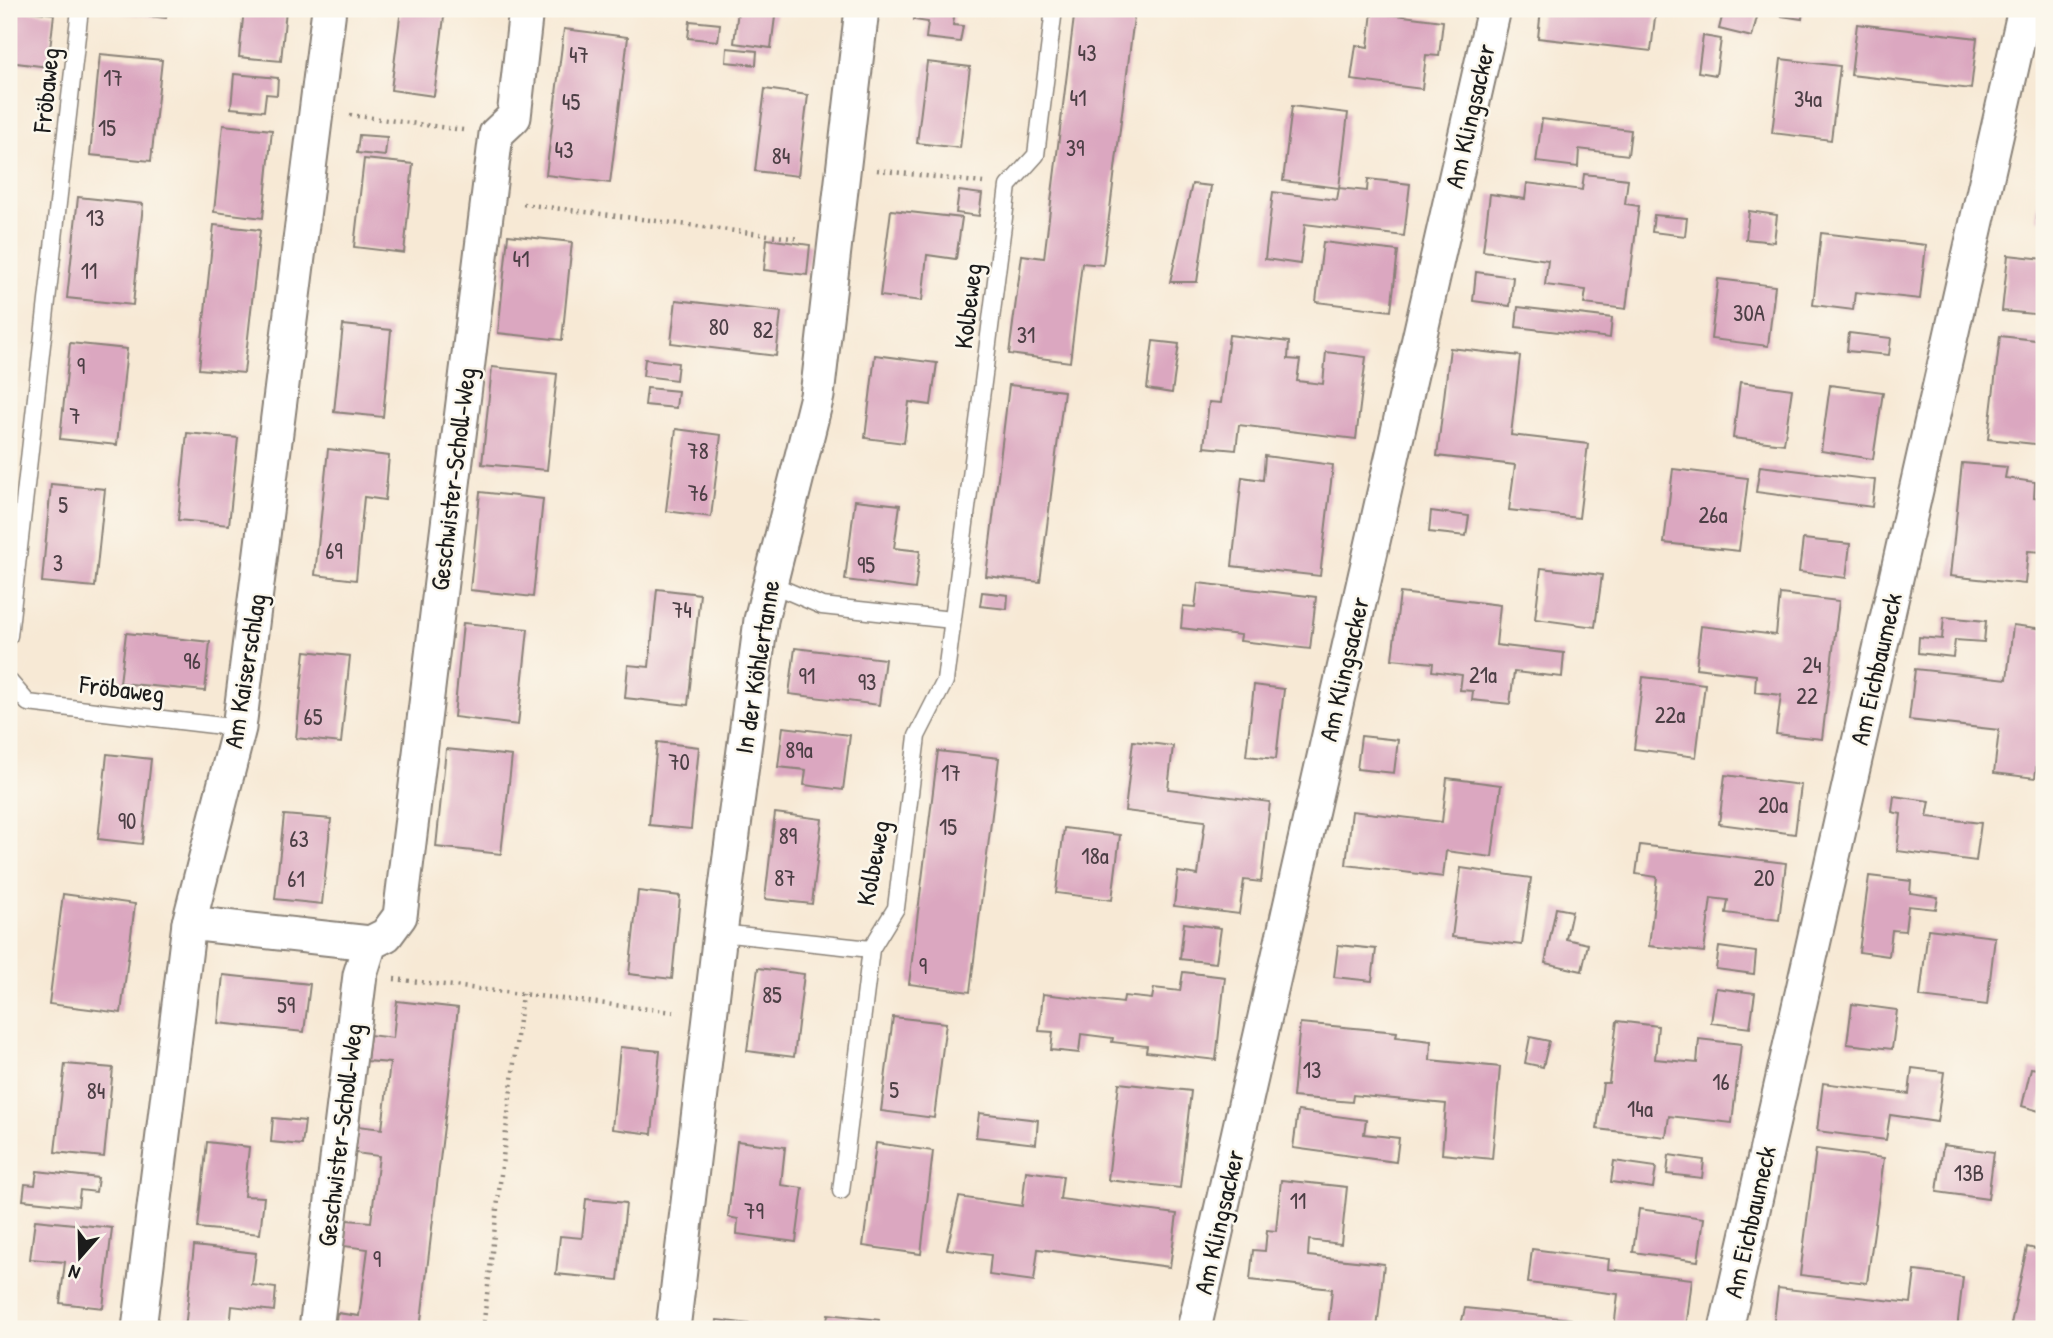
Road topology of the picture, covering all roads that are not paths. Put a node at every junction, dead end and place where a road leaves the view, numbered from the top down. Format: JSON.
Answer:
{"nodes":[{"id":1,"x":80,"y":9,"type":"edge"},
{"id":2,"x":329,"y":9,"type":"edge"},
{"id":3,"x":526,"y":9,"type":"edge"},
{"id":4,"x":862,"y":9,"type":"edge"},
{"id":5,"x":1054,"y":9,"type":"edge"},
{"id":6,"x":1494,"y":9,"type":"edge"},
{"id":7,"x":2025,"y":9,"type":"edge"},
{"id":8,"x":769,"y":583,"type":"junction"},
{"id":9,"x":952,"y":620,"type":"junction"},
{"id":10,"x":9,"y":636,"type":"edge"},
{"id":11,"x":9,"y":681,"type":"edge"},
{"id":12,"x":239,"y":728,"type":"junction"},
{"id":13,"x":189,"y":923,"type":"junction"},
{"id":14,"x":720,"y":933,"type":"junction"},
{"id":15,"x":370,"y":943,"type":"junction"},
{"id":16,"x":871,"y":949,"type":"junction"},
{"id":17,"x":841,"y":1191,"type":"dead end"},
{"id":18,"x":139,"y":1329,"type":"edge"},
{"id":19,"x":316,"y":1329,"type":"edge"},
{"id":20,"x":673,"y":1329,"type":"edge"},
{"id":21,"x":1194,"y":1329,"type":"edge"},
{"id":22,"x":1726,"y":1329,"type":"edge"}],
"edges":[{"from":1,"to":10,"type":"lane","name":"Fröbaweg"},
{"from":2,"to":12,"type":"street","name":"Am Kaiserschlag"},
{"from":3,"to":15,"type":"street","name":"Geschwister-Scholl-Weg"},
{"from":4,"to":8,"type":"street","name":"In der Köhlertanne"},
{"from":5,"to":9,"type":"lane","name":"Kolbeweg"},
{"from":6,"to":21,"type":"street","name":"Am Klingsacker"},
{"from":7,"to":22,"type":"street","name":"Am Eichbaumeck"},
{"from":8,"to":9,"type":"lane"},
{"from":8,"to":14,"type":"street","name":"In der Köhlertanne"},
{"from":9,"to":16,"type":"lane","name":"Kolbeweg"},
{"from":11,"to":12,"type":"lane","name":"Fröbaweg"},
{"from":12,"to":13,"type":"street","name":"Am Kaiserschlag"},
{"from":13,"to":15,"type":"street"},
{"from":13,"to":18,"type":"street","name":"Am Kaiserschlag"},
{"from":14,"to":16,"type":"lane"},
{"from":14,"to":20,"type":"street","name":"In der Köhlertanne"},
{"from":15,"to":19,"type":"street","name":"Geschwister-Scholl-Weg"},
{"from":16,"to":17,"type":"lane","name":"Kolbeweg"}]}
